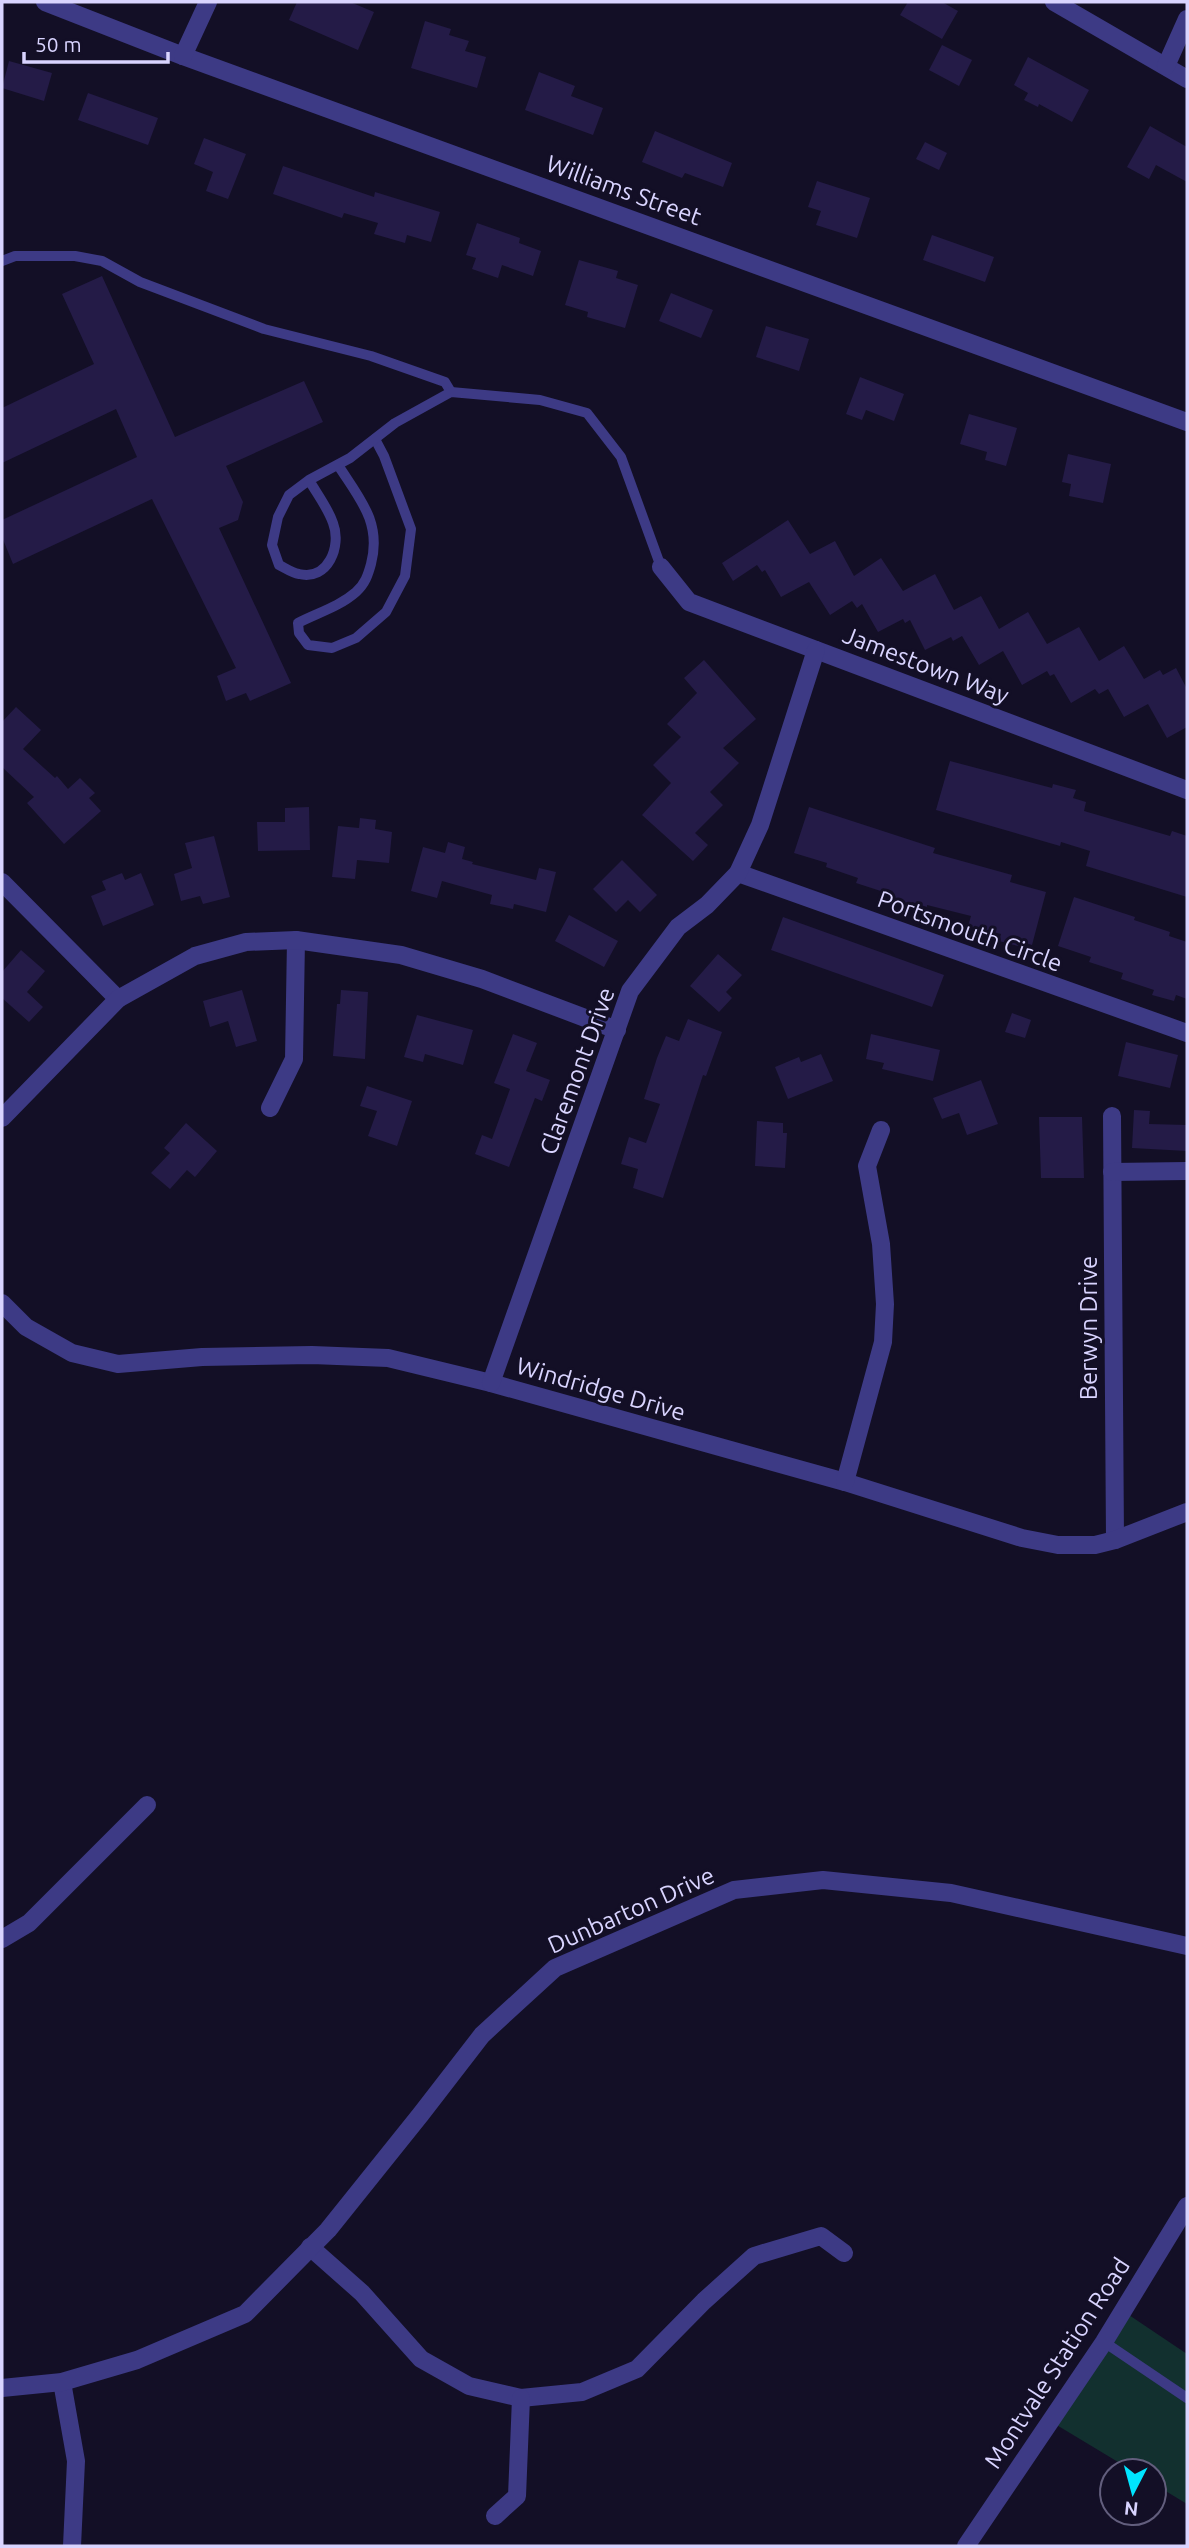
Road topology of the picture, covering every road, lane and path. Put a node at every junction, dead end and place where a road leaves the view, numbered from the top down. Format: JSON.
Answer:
{"nodes":[{"id":1,"x":45,"y":2,"type":"edge"},
{"id":2,"x":208,"y":2,"type":"edge"},
{"id":3,"x":1054,"y":2,"type":"edge"},
{"id":4,"x":1187,"y":19,"type":"edge"},
{"id":5,"x":183,"y":56,"type":"junction"},
{"id":6,"x":1166,"y":66,"type":"junction"},
{"id":7,"x":1187,"y":79,"type":"edge"},
{"id":8,"x":2,"y":261,"type":"edge"},
{"id":9,"x":452,"y":392,"type":"junction"},
{"id":10,"x":1187,"y":422,"type":"edge"},
{"id":11,"x":374,"y":439,"type":"junction"},
{"id":12,"x":338,"y":465,"type":"junction"},
{"id":13,"x":309,"y":480,"type":"junction"},
{"id":14,"x":661,"y":566,"type":"joint"},
{"id":15,"x":816,"y":650,"type":"junction"},
{"id":16,"x":1187,"y":790,"type":"edge"},
{"id":17,"x":738,"y":873,"type":"junction"},
{"id":18,"x":2,"y":882,"type":"edge"},
{"id":19,"x":296,"y":940,"type":"junction"},
{"id":20,"x":118,"y":999,"type":"junction"},
{"id":21,"x":617,"y":1030,"type":"junction"},
{"id":22,"x":1187,"y":1033,"type":"edge"},
{"id":23,"x":270,"y":1108,"type":"dead end"},
{"id":24,"x":1112,"y":1116,"type":"dead end"},
{"id":25,"x":2,"y":1118,"type":"edge"},
{"id":26,"x":881,"y":1130,"type":"dead end"},
{"id":27,"x":1112,"y":1171,"type":"junction"},
{"id":28,"x":1187,"y":1171,"type":"edge"},
{"id":29,"x":2,"y":1303,"type":"edge"},
{"id":30,"x":491,"y":1384,"type":"junction"},
{"id":31,"x":845,"y":1482,"type":"junction"},
{"id":32,"x":1187,"y":1512,"type":"edge"},
{"id":33,"x":1115,"y":1540,"type":"junction"},
{"id":34,"x":147,"y":1805,"type":"dead end"},
{"id":35,"x":2,"y":1939,"type":"edge"},
{"id":36,"x":1187,"y":1946,"type":"edge"},
{"id":37,"x":1187,"y":2206,"type":"edge"},
{"id":38,"x":310,"y":2247,"type":"junction"},
{"id":39,"x":844,"y":2253,"type":"dead end"},
{"id":40,"x":1104,"y":2342,"type":"junction"},
{"id":41,"x":62,"y":2382,"type":"junction"},
{"id":42,"x":2,"y":2388,"type":"edge"},
{"id":43,"x":521,"y":2398,"type":"junction"},
{"id":44,"x":1187,"y":2398,"type":"edge"},
{"id":45,"x":495,"y":2516,"type":"dead end"},
{"id":46,"x":72,"y":2546,"type":"edge"},
{"id":47,"x":966,"y":2546,"type":"edge"}],
"edges":[{"from":1,"to":5,"type":"street","name":"Williams Street"},
{"from":2,"to":5,"type":"street"},
{"from":3,"to":6,"type":"street"},
{"from":4,"to":6,"type":"street"},
{"from":5,"to":10,"type":"street","name":"Williams Street"},
{"from":6,"to":7,"type":"street"},
{"from":8,"to":9,"type":"lane"},
{"from":9,"to":11,"type":"lane"},
{"from":9,"to":14,"type":"lane"},
{"from":11,"to":12,"type":"lane"},
{"from":11,"to":12,"type":"lane"},
{"from":12,"to":13,"type":"lane"},
{"from":13,"to":13,"type":"lane"},
{"from":14,"to":15,"type":"street","name":"Jamestown Way"},
{"from":15,"to":16,"type":"street","name":"Jamestown Way"},
{"from":15,"to":17,"type":"street","name":"Claremont Drive"},
{"from":17,"to":21,"type":"street","name":"Claremont Drive"},
{"from":17,"to":22,"type":"street","name":"Portsmouth Circle"},
{"from":18,"to":20,"type":"street"},
{"from":19,"to":20,"type":"street"},
{"from":19,"to":21,"type":"street"},
{"from":19,"to":23,"type":"street"},
{"from":20,"to":25,"type":"street"},
{"from":21,"to":30,"type":"street","name":"Claremont Drive"},
{"from":24,"to":27,"type":"street","name":"Berwyn Drive"},
{"from":26,"to":31,"type":"street"},
{"from":27,"to":28,"type":"street"},
{"from":27,"to":33,"type":"street","name":"Berwyn Drive"},
{"from":29,"to":30,"type":"street","name":"Windridge Drive"},
{"from":30,"to":31,"type":"street","name":"Windridge Drive"},
{"from":31,"to":33,"type":"street","name":"Windridge Drive"},
{"from":32,"to":33,"type":"street","name":"Windridge Drive"},
{"from":34,"to":35,"type":"street"},
{"from":36,"to":38,"type":"street","name":"Dunbarton Drive"},
{"from":37,"to":40,"type":"street","name":"Montvale Station Road"},
{"from":38,"to":41,"type":"street","name":"Dunbarton Drive"},
{"from":38,"to":43,"type":"street"},
{"from":39,"to":43,"type":"street"},
{"from":40,"to":44,"type":"lane"},
{"from":40,"to":47,"type":"street","name":"Montvale Station Road"},
{"from":41,"to":42,"type":"street","name":"Dunbarton Drive"},
{"from":41,"to":46,"type":"street"},
{"from":43,"to":45,"type":"street"}]}
